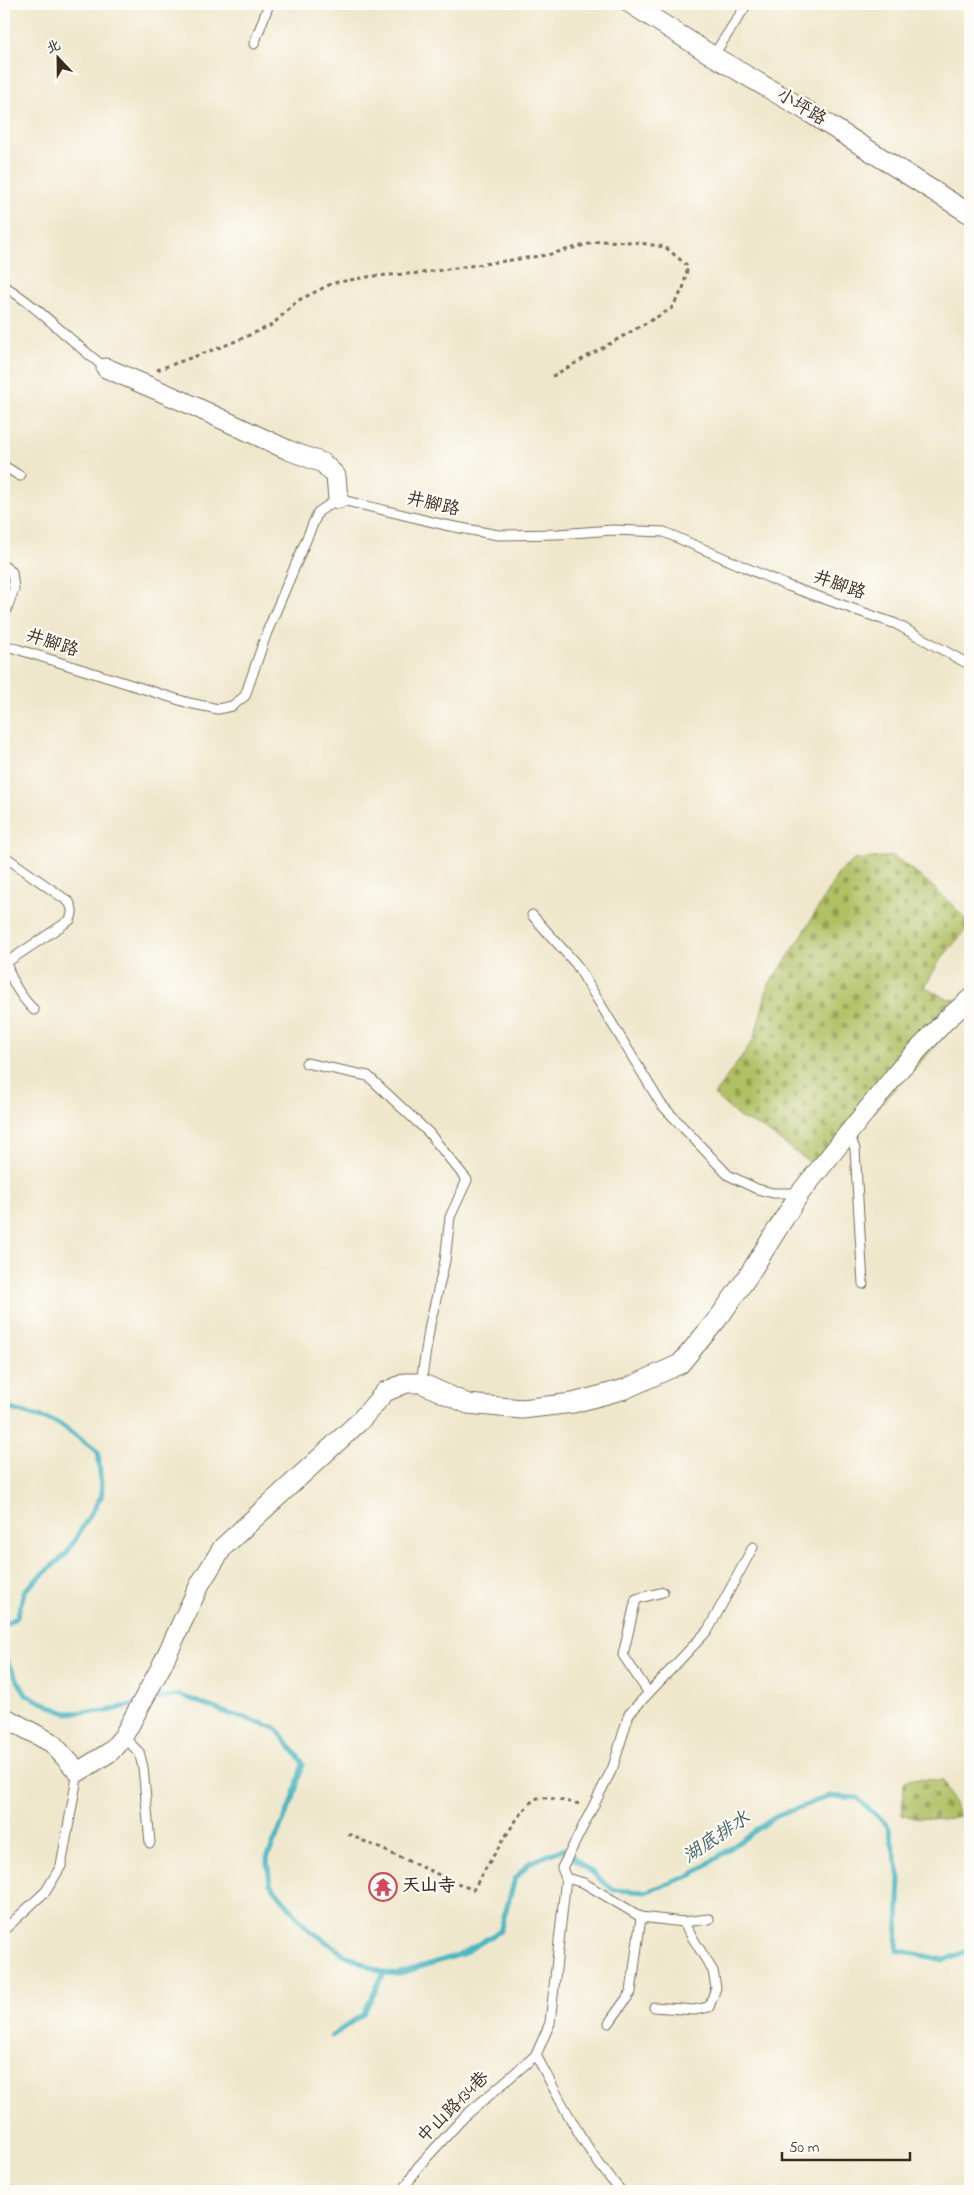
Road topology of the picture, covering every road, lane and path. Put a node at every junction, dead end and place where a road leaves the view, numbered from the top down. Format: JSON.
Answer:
{"nodes":[{"id":1,"x":268,"y":4,"type":"edge"},
{"id":2,"x":631,"y":4,"type":"edge"},
{"id":3,"x":747,"y":4,"type":"edge"},
{"id":4,"x":254,"y":44,"type":"dead end"},
{"id":5,"x":713,"y":56,"type":"junction"},
{"id":6,"x":970,"y":214,"type":"edge"},
{"id":7,"x":4,"y":286,"type":"edge"},
{"id":8,"x":106,"y":368,"type":"joint"},
{"id":9,"x":551,"y":377,"type":"dead end"},
{"id":10,"x":133,"y":380,"type":"junction"},
{"id":11,"x":4,"y":466,"type":"edge"},
{"id":12,"x":20,"y":476,"type":"dead end"},
{"id":13,"x":338,"y":499,"type":"junction"},
{"id":14,"x":4,"y":566,"type":"edge"},
{"id":15,"x":4,"y":617,"type":"edge"},
{"id":16,"x":4,"y":645,"type":"edge"},
{"id":17,"x":970,"y":664,"type":"edge"},
{"id":18,"x":4,"y":856,"type":"edge"},
{"id":19,"x":532,"y":915,"type":"dead end"},
{"id":20,"x":5,"y":963,"type":"edge"},
{"id":21,"x":970,"y":999,"type":"edge"},
{"id":22,"x":34,"y":1010,"type":"dead end"},
{"id":23,"x":306,"y":1063,"type":"dead end"},
{"id":24,"x":849,"y":1133,"type":"junction"},
{"id":25,"x":800,"y":1193,"type":"junction"},
{"id":26,"x":864,"y":1284,"type":"dead end"},
{"id":27,"x":421,"y":1383,"type":"junction"},
{"id":28,"x":753,"y":1547,"type":"dead end"},
{"id":29,"x":663,"y":1592,"type":"dead end"},
{"id":30,"x":648,"y":1692,"type":"junction"},
{"id":31,"x":4,"y":1717,"type":"edge"},
{"id":32,"x":123,"y":1737,"type":"junction"},
{"id":33,"x":78,"y":1772,"type":"junction"},
{"id":34,"x":594,"y":1806,"type":"junction"},
{"id":35,"x":348,"y":1834,"type":"dead end"},
{"id":36,"x":150,"y":1843,"type":"dead end"},
{"id":37,"x":566,"y":1878,"type":"junction"},
{"id":38,"x":641,"y":1917,"type":"junction"},
{"id":39,"x":709,"y":1918,"type":"dead end"},
{"id":40,"x":683,"y":1922,"type":"junction"},
{"id":41,"x":4,"y":1930,"type":"edge"},
{"id":42,"x":654,"y":2007,"type":"dead end"},
{"id":43,"x":609,"y":2023,"type":"dead end"},
{"id":44,"x":536,"y":2055,"type":"junction"},
{"id":45,"x":4,"y":2189,"type":"edge"},
{"id":46,"x":9,"y":2191,"type":"edge"},
{"id":47,"x":403,"y":2191,"type":"edge"},
{"id":48,"x":621,"y":2191,"type":"edge"}],
"edges":[{"from":1,"to":4,"type":"lane"},
{"from":2,"to":5,"type":"street","name":"小坪路"},
{"from":3,"to":5,"type":"lane"},
{"from":5,"to":6,"type":"street","name":"小坪路"},
{"from":7,"to":8,"type":"lane"},
{"from":8,"to":10,"type":"street"},
{"from":9,"to":10,"type":"path"},
{"from":10,"to":13,"type":"street"},
{"from":11,"to":12,"type":"lane"},
{"from":13,"to":16,"type":"lane","name":"井腳路"},
{"from":13,"to":17,"type":"lane","name":"井腳路"},
{"from":14,"to":15,"type":"lane"},
{"from":18,"to":20,"type":"lane"},
{"from":19,"to":25,"type":"lane"},
{"from":20,"to":22,"type":"lane"},
{"from":21,"to":24,"type":"street"},
{"from":23,"to":27,"type":"lane"},
{"from":24,"to":25,"type":"street"},
{"from":24,"to":26,"type":"lane"},
{"from":25,"to":27,"type":"street"},
{"from":27,"to":32,"type":"street"},
{"from":28,"to":30,"type":"lane"},
{"from":29,"to":30,"type":"lane"},
{"from":30,"to":34,"type":"lane"},
{"from":31,"to":33,"type":"street"},
{"from":32,"to":33,"type":"street"},
{"from":32,"to":36,"type":"lane"},
{"from":33,"to":41,"type":"lane"},
{"from":34,"to":35,"type":"path"},
{"from":34,"to":37,"type":"lane","name":"中山路134巷"},
{"from":37,"to":38,"type":"lane"},
{"from":37,"to":44,"type":"lane","name":"中山路134巷"},
{"from":38,"to":40,"type":"lane"},
{"from":38,"to":43,"type":"lane"},
{"from":39,"to":40,"type":"lane"},
{"from":40,"to":42,"type":"lane"},
{"from":44,"to":47,"type":"lane","name":"中山路134巷"},
{"from":44,"to":48,"type":"lane"},
{"from":45,"to":46,"type":"lane"}]}
